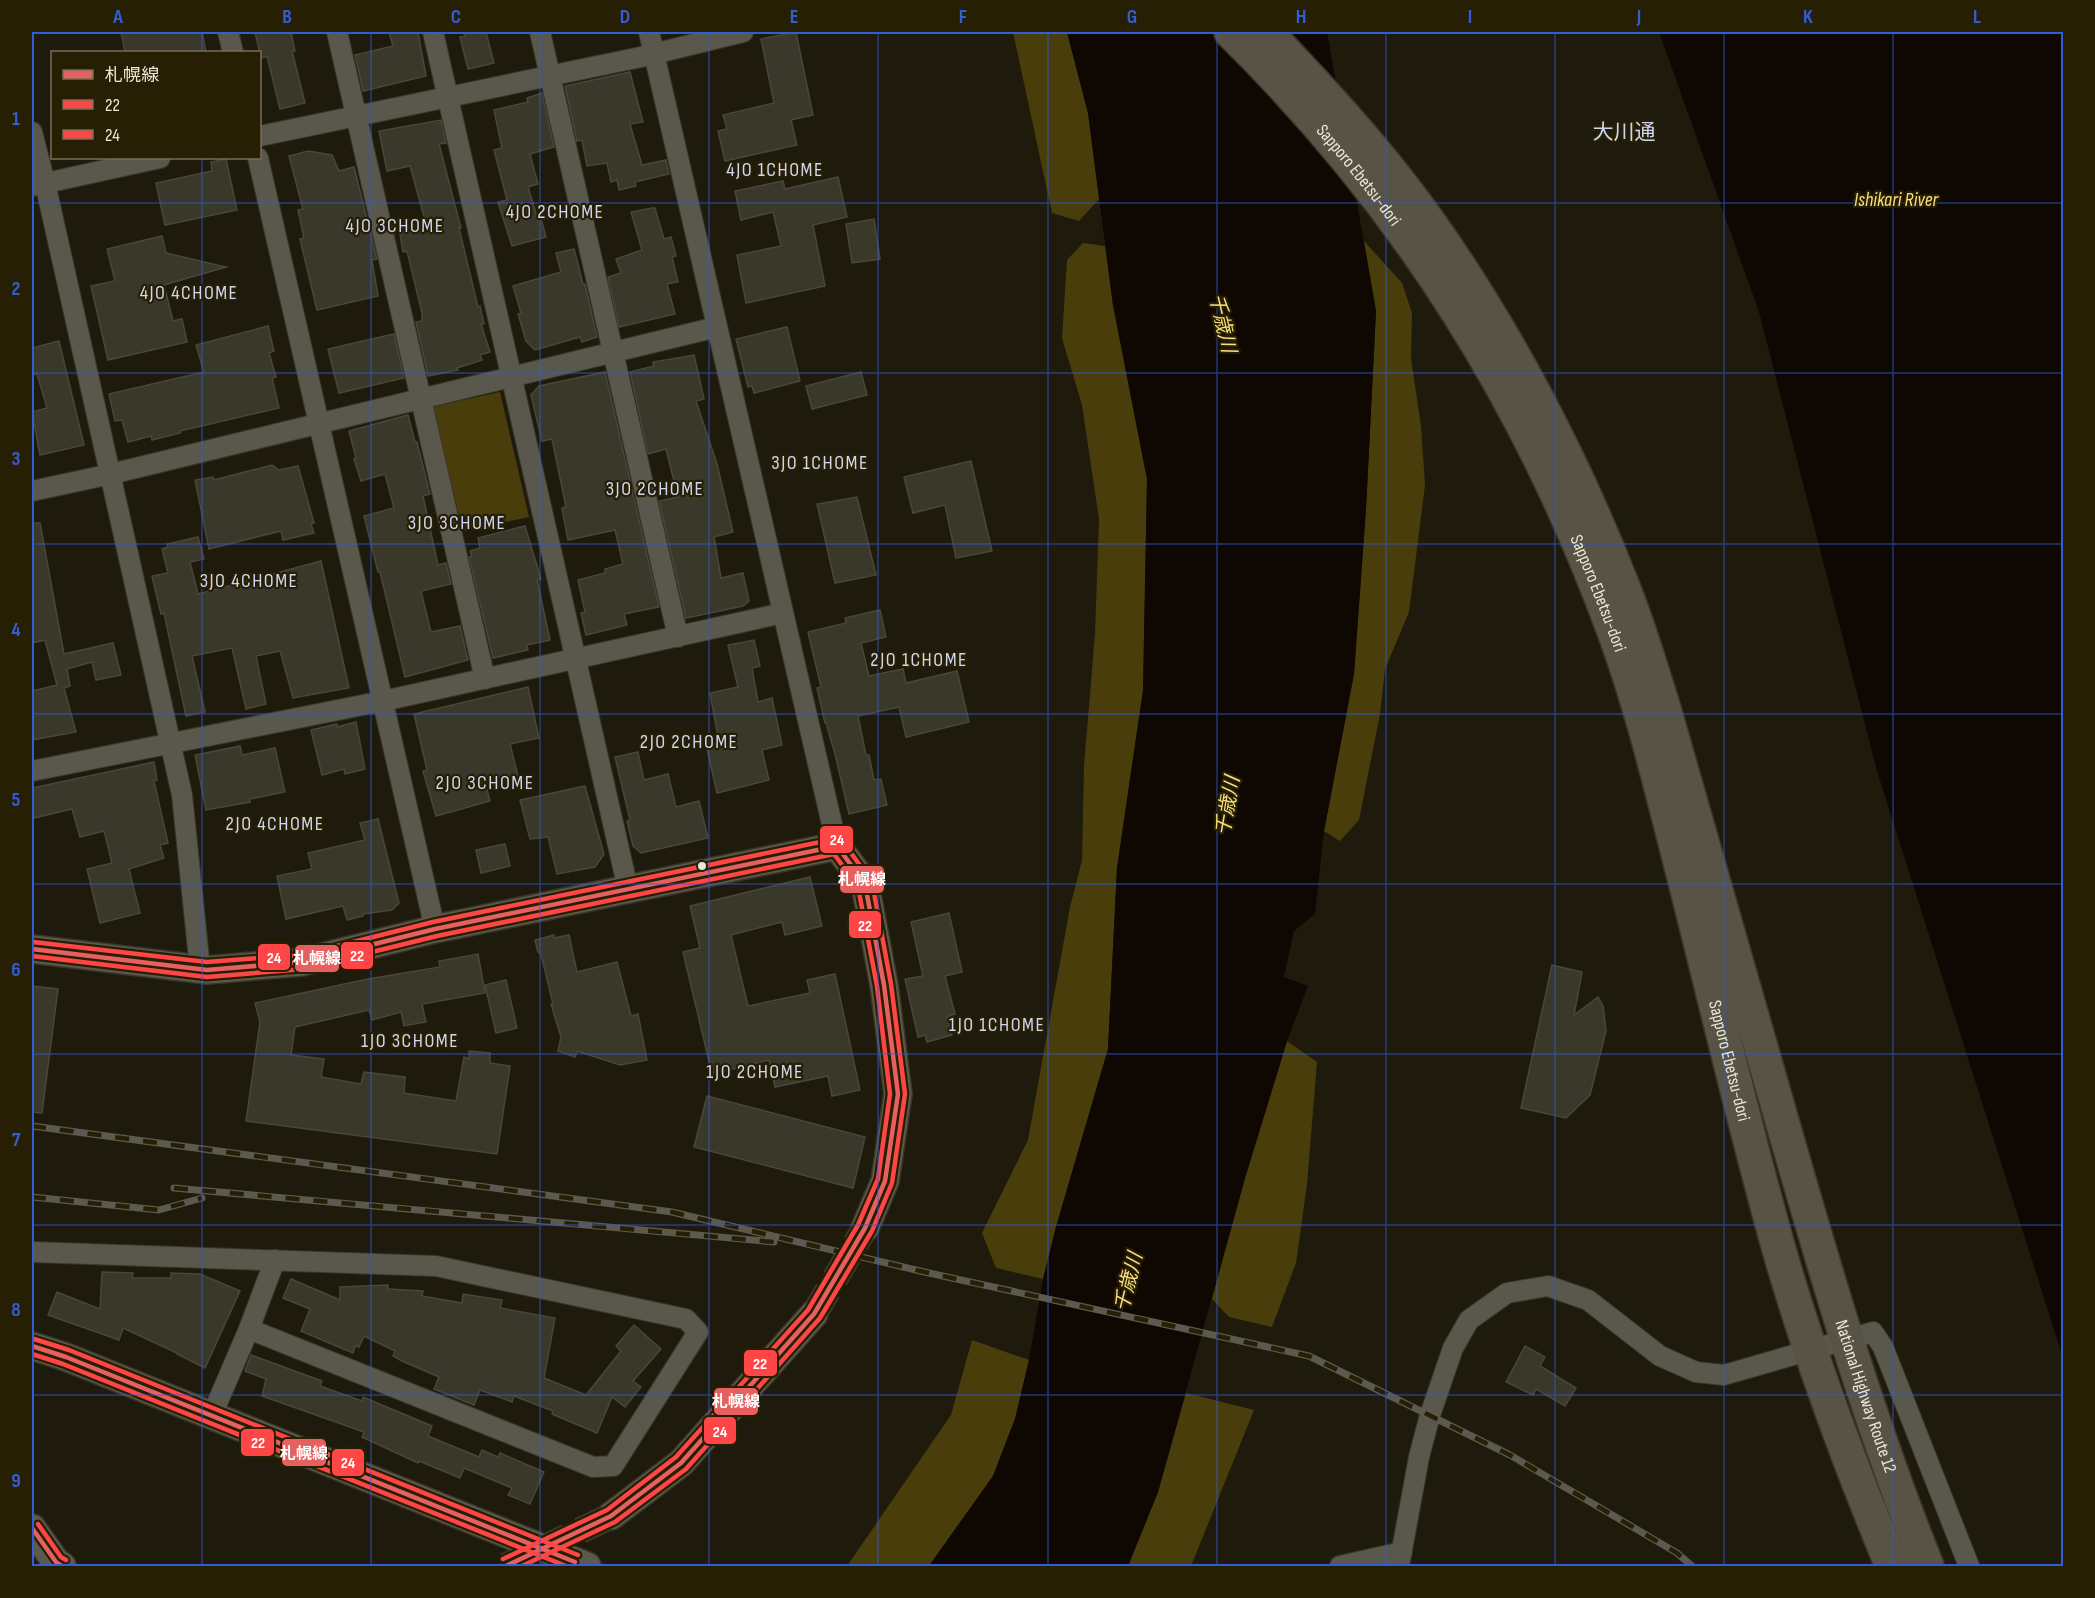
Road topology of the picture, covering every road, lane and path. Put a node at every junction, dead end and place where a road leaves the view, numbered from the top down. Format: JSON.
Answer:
{"nodes":[{"id":1,"x":228,"y":32,"type":"edge"},
{"id":2,"x":337,"y":32,"type":"edge"},
{"id":3,"x":433,"y":32,"type":"edge"},
{"id":4,"x":540,"y":32,"type":"edge"},
{"id":5,"x":649,"y":32,"type":"edge"},
{"id":6,"x":743,"y":32,"type":"edge"},
{"id":7,"x":1231,"y":32,"type":"edge"},
{"id":8,"x":1266,"y":32,"type":"edge"},
{"id":9,"x":233,"y":51,"type":"edge"},
{"id":10,"x":654,"y":54,"type":"junction"},
{"id":11,"x":550,"y":76,"type":"junction"},
{"id":12,"x":448,"y":97,"type":"junction"},
{"id":13,"x":356,"y":116,"type":"junction"},
{"id":14,"x":32,"y":132,"type":"edge"},
{"id":15,"x":261,"y":136,"type":"edge"},
{"id":16,"x":155,"y":159,"type":"edge"},
{"id":17,"x":258,"y":159,"type":"edge"},
{"id":18,"x":38,"y":185,"type":"edge"},
{"id":19,"x":717,"y":327,"type":"junction"},
{"id":20,"x":614,"y":352,"type":"junction"},
{"id":21,"x":512,"y":377,"type":"junction"},
{"id":22,"x":421,"y":399,"type":"junction"},
{"id":23,"x":319,"y":424,"type":"junction"},
{"id":24,"x":111,"y":474,"type":"junction"},
{"id":25,"x":32,"y":490,"type":"edge"},
{"id":26,"x":1608,"y":582,"type":"junction"},
{"id":27,"x":783,"y":613,"type":"junction"},
{"id":28,"x":678,"y":637,"type":"junction"},
{"id":29,"x":576,"y":660,"type":"junction"},
{"id":30,"x":485,"y":679,"type":"junction"},
{"id":31,"x":383,"y":701,"type":"junction"},
{"id":32,"x":171,"y":743,"type":"junction"},
{"id":33,"x":32,"y":771,"type":"edge"},
{"id":34,"x":837,"y":846,"type":"junction"},
{"id":35,"x":628,"y":889,"type":"junction"},
{"id":36,"x":435,"y":929,"type":"junction"},
{"id":37,"x":32,"y":949,"type":"edge"},
{"id":38,"x":200,"y":969,"type":"junction"},
{"id":39,"x":1812,"y":1226,"type":"joint"},
{"id":40,"x":865,"y":1228,"type":"tunnel mouth"},
{"id":41,"x":1779,"y":1247,"type":"joint"},
{"id":42,"x":32,"y":1252,"type":"edge"},
{"id":43,"x":275,"y":1260,"type":"junction"},
{"id":44,"x":814,"y":1314,"type":"tunnel mouth"},
{"id":45,"x":249,"y":1329,"type":"junction"},
{"id":46,"x":1847,"y":1341,"type":"junction"},
{"id":47,"x":32,"y":1346,"type":"edge"},
{"id":48,"x":1811,"y":1349,"type":"junction"},
{"id":49,"x":212,"y":1415,"type":"junction"},
{"id":50,"x":611,"y":1516,"type":"tunnel mouth"},
{"id":51,"x":32,"y":1528,"type":"edge"},
{"id":52,"x":1401,"y":1559,"type":"edge"},
{"id":53,"x":62,"y":1566,"type":"edge"},
{"id":54,"x":587,"y":1566,"type":"edge"},
{"id":55,"x":1340,"y":1566,"type":"edge"},
{"id":56,"x":1892,"y":1566,"type":"edge"},
{"id":57,"x":1927,"y":1566,"type":"edge"},
{"id":58,"x":1969,"y":1566,"type":"edge"}],
"edges":[{"from":1,"to":9,"type":"street"},
{"from":2,"to":13,"type":"street"},
{"from":3,"to":12,"type":"street"},
{"from":4,"to":11,"type":"street"},
{"from":5,"to":10,"type":"street"},
{"from":6,"to":10,"type":"street"},
{"from":7,"to":26,"type":"highway","name":"Sapporo Ebetsu-dori"},
{"from":8,"to":26,"type":"highway","name":"Sapporo Ebetsu-dori"},
{"from":10,"to":11,"type":"street"},
{"from":10,"to":19,"type":"street"},
{"from":11,"to":12,"type":"street"},
{"from":11,"to":20,"type":"street"},
{"from":12,"to":13,"type":"street"},
{"from":12,"to":21,"type":"street"},
{"from":13,"to":15,"type":"street"},
{"from":13,"to":22,"type":"street"},
{"from":14,"to":18,"type":"street"},
{"from":16,"to":18,"type":"street"},
{"from":17,"to":23,"type":"street"},
{"from":18,"to":24,"type":"street"},
{"from":19,"to":20,"type":"street"},
{"from":19,"to":27,"type":"street"},
{"from":20,"to":21,"type":"street"},
{"from":20,"to":28,"type":"street"},
{"from":21,"to":22,"type":"street"},
{"from":21,"to":29,"type":"street"},
{"from":22,"to":23,"type":"street"},
{"from":22,"to":30,"type":"street"},
{"from":23,"to":24,"type":"street"},
{"from":23,"to":31,"type":"street"},
{"from":24,"to":25,"type":"street"},
{"from":24,"to":32,"type":"street"},
{"from":26,"to":39,"type":"highway","name":"Sapporo Ebetsu-dori"},
{"from":26,"to":41,"type":"highway","name":"Sapporo Ebetsu-dori"},
{"from":27,"to":28,"type":"street"},
{"from":27,"to":34,"type":"street"},
{"from":28,"to":29,"type":"street"},
{"from":29,"to":30,"type":"street"},
{"from":29,"to":35,"type":"street"},
{"from":30,"to":31,"type":"street"},
{"from":31,"to":32,"type":"street"},
{"from":31,"to":36,"type":"street"},
{"from":32,"to":33,"type":"street"},
{"from":32,"to":38,"type":"street"},
{"from":34,"to":35,"type":"street"},
{"from":34,"to":40,"type":"street"},
{"from":35,"to":36,"type":"street"},
{"from":36,"to":38,"type":"street"},
{"from":37,"to":38,"type":"street"},
{"from":39,"to":46,"type":"highway","name":"National Highway Route 12"},
{"from":41,"to":48,"type":"highway","name":"National Highway Route 12"},
{"from":42,"to":43,"type":"street"},
{"from":43,"to":45,"type":"street"},
{"from":43,"to":45,"type":"street"},
{"from":44,"to":50,"type":"street"},
{"from":45,"to":49,"type":"street"},
{"from":46,"to":48,"type":"street"},
{"from":46,"to":57,"type":"highway","name":"National Highway Route 12"},
{"from":46,"to":58,"type":"street"},
{"from":47,"to":49,"type":"street"},
{"from":48,"to":52,"type":"street"},
{"from":48,"to":56,"type":"highway","name":"National Highway Route 12"},
{"from":49,"to":54,"type":"street"},
{"from":51,"to":53,"type":"street"},
{"from":52,"to":55,"type":"street"}]}
